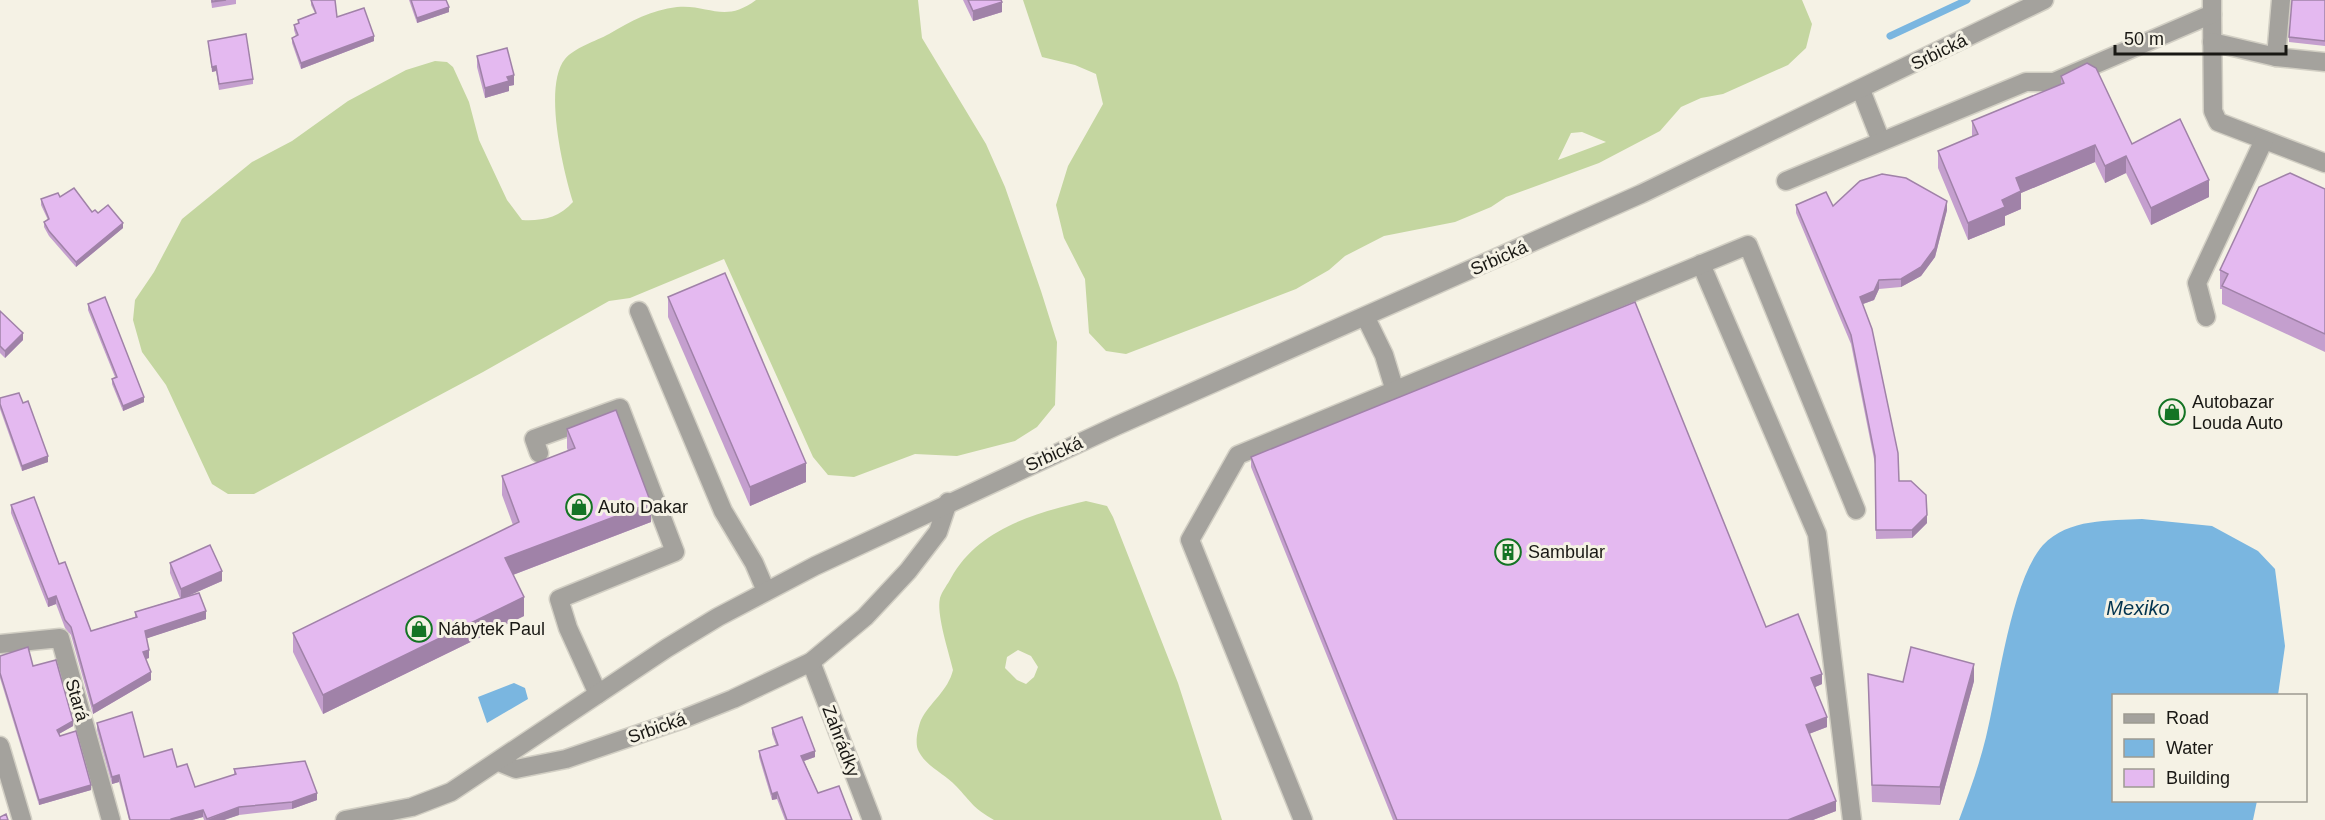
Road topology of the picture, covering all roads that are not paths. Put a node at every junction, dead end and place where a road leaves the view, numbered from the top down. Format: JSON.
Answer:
{"nodes":[{"id":1,"x":2044,"y":0,"type":"edge"},
{"id":2,"x":2281,"y":0,"type":"edge"},
{"id":3,"x":2212,"y":7,"type":"edge"},
{"id":4,"x":2211,"y":42,"type":"junction"},
{"id":5,"x":2276,"y":57,"type":"junction"},
{"id":6,"x":2325,"y":62,"type":"edge"},
{"id":7,"x":1861,"y":90,"type":"junction"},
{"id":8,"x":2264,"y":140,"type":"junction"},
{"id":9,"x":1881,"y":141,"type":"junction"},
{"id":10,"x":2325,"y":163,"type":"edge"},
{"id":11,"x":1786,"y":181,"type":"dead end"},
{"id":12,"x":1701,"y":264,"type":"junction"},
{"id":13,"x":639,"y":312,"type":"dead end"},
{"id":14,"x":2206,"y":317,"type":"dead end"},
{"id":15,"x":1366,"y":318,"type":"junction"},
{"id":16,"x":1395,"y":391,"type":"junction"},
{"id":17,"x":539,"y":453,"type":"dead end"},
{"id":18,"x":948,"y":502,"type":"junction"},
{"id":19,"x":1856,"y":510,"type":"dead end"},
{"id":20,"x":766,"y":591,"type":"junction"},
{"id":21,"x":0,"y":644,"type":"edge"},
{"id":22,"x":811,"y":662,"type":"junction"},
{"id":23,"x":598,"y":694,"type":"junction"},
{"id":24,"x":0,"y":746,"type":"edge"},
{"id":25,"x":499,"y":762,"type":"junction"},
{"id":26,"x":22,"y":820,"type":"edge"},
{"id":27,"x":111,"y":820,"type":"edge"},
{"id":28,"x":345,"y":820,"type":"edge"},
{"id":29,"x":872,"y":820,"type":"edge"},
{"id":30,"x":1303,"y":820,"type":"edge"},
{"id":31,"x":1852,"y":820,"type":"edge"}],
"edges":[{"from":1,"to":7,"type":"street","name":"Srbická"},
{"from":2,"to":5,"type":"street"},
{"from":3,"to":4,"type":"street"},
{"from":3,"to":9,"type":"street"},
{"from":4,"to":5,"type":"street"},
{"from":4,"to":8,"type":"street"},
{"from":5,"to":6,"type":"street"},
{"from":7,"to":9,"type":"street"},
{"from":7,"to":15,"type":"street","name":"Srbická"},
{"from":8,"to":10,"type":"street"},
{"from":8,"to":14,"type":"street"},
{"from":9,"to":11,"type":"street"},
{"from":12,"to":16,"type":"street"},
{"from":12,"to":19,"type":"street"},
{"from":12,"to":31,"type":"street"},
{"from":13,"to":20,"type":"street"},
{"from":15,"to":16,"type":"street"},
{"from":15,"to":18,"type":"street","name":"Srbická"},
{"from":16,"to":30,"type":"street"},
{"from":17,"to":23,"type":"street"},
{"from":18,"to":20,"type":"street","name":"Srbická"},
{"from":18,"to":22,"type":"street","name":"Srbická"},
{"from":20,"to":23,"type":"street","name":"Srbická"},
{"from":21,"to":27,"type":"street","name":"Stará"},
{"from":22,"to":25,"type":"street","name":"Srbická"},
{"from":22,"to":29,"type":"street","name":"Zahrádky"},
{"from":23,"to":25,"type":"street","name":"Srbická"},
{"from":24,"to":26,"type":"street"},
{"from":25,"to":28,"type":"street","name":"Srbická"}]}
